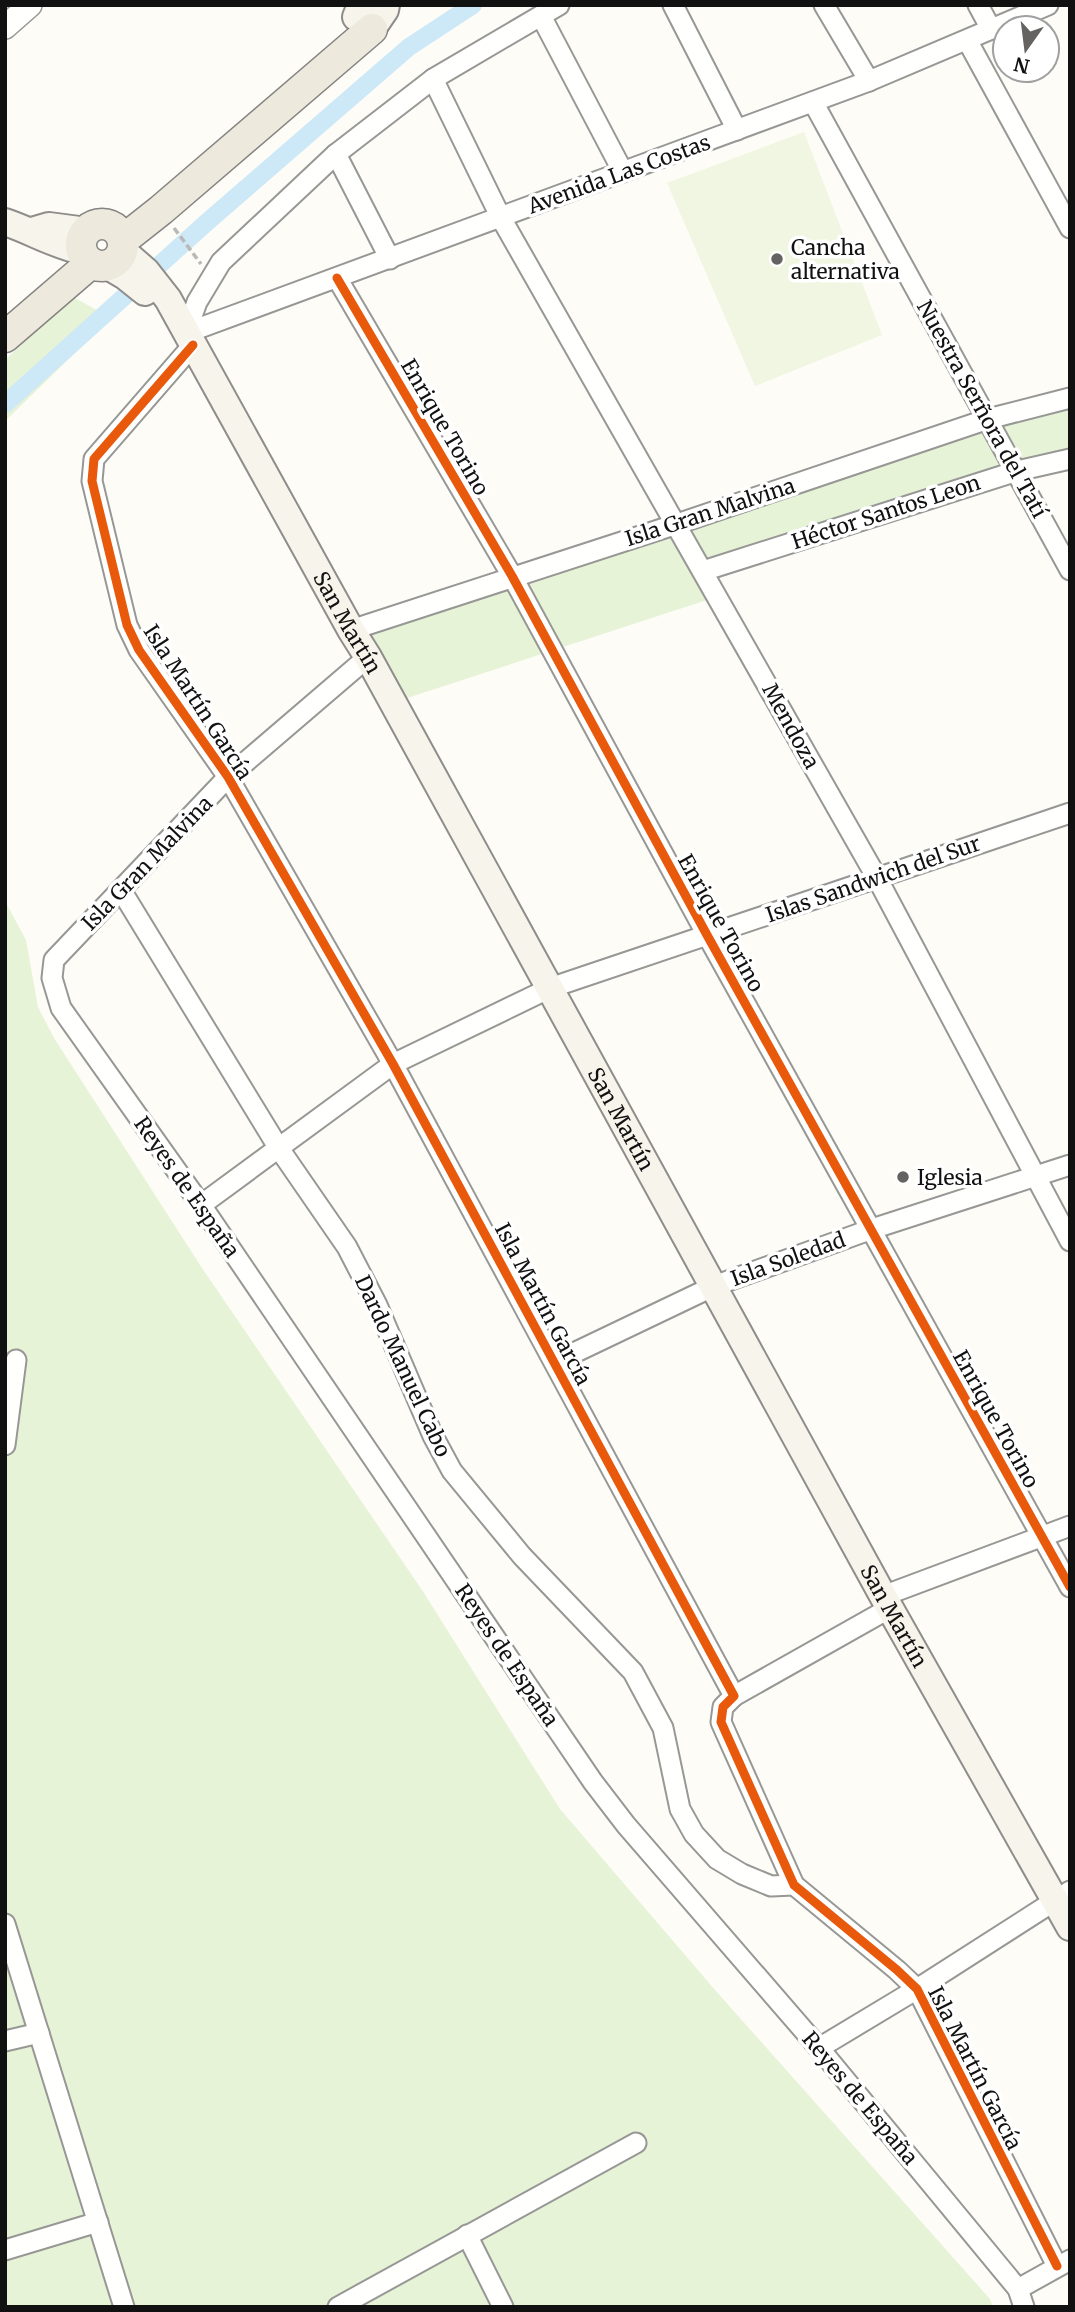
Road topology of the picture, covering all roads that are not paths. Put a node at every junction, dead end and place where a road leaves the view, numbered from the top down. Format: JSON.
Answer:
{"nodes":[{"id":1,"x":30,"y":5,"type":"edge"},
{"id":2,"x":559,"y":5,"type":"edge"},
{"id":3,"x":673,"y":5,"type":"edge"},
{"id":4,"x":824,"y":5,"type":"edge"},
{"id":5,"x":978,"y":5,"type":"edge"},
{"id":6,"x":1048,"y":5,"type":"edge"},
{"id":7,"x":369,"y":14,"type":"edge"},
{"id":8,"x":1027,"y":14,"type":"edge"},
{"id":9,"x":541,"y":16,"type":"junction"},
{"id":10,"x":5,"y":27,"type":"edge"},
{"id":11,"x":991,"y":29,"type":"joint"},
{"id":12,"x":967,"y":40,"type":"junction"},
{"id":13,"x":433,"y":79,"type":"junction"},
{"id":14,"x":869,"y":81,"type":"junction"},
{"id":15,"x":813,"y":102,"type":"junction"},
{"id":16,"x":737,"y":130,"type":"junction"},
{"id":17,"x":336,"y":154,"type":"junction"},
{"id":18,"x":624,"y":172,"type":"junction"},
{"id":19,"x":501,"y":218,"type":"junction"},
{"id":20,"x":5,"y":222,"type":"edge"},
{"id":21,"x":1070,"y":228,"type":"edge"},
{"id":22,"x":107,"y":252,"type":"junction"},
{"id":23,"x":390,"y":259,"type":"junction"},
{"id":24,"x":337,"y":278,"type":"junction"},
{"id":25,"x":5,"y":321,"type":"edge"},
{"id":26,"x":184,"y":330,"type":"junction"},
{"id":27,"x":5,"y":337,"type":"edge"},
{"id":28,"x":1070,"y":398,"type":"edge"},
{"id":29,"x":988,"y":419,"type":"junction"},
{"id":30,"x":1070,"y":459,"type":"edge"},
{"id":31,"x":1017,"y":471,"type":"junction"},
{"id":32,"x":677,"y":524,"type":"junction"},
{"id":33,"x":703,"y":570,"type":"junction"},
{"id":34,"x":1070,"y":570,"type":"edge"},
{"id":35,"x":512,"y":576,"type":"junction"},
{"id":36,"x":351,"y":630,"type":"junction"},
{"id":37,"x":368,"y":657,"type":"junction"},
{"id":38,"x":228,"y":777,"type":"junction"},
{"id":39,"x":1070,"y":813,"type":"edge"},
{"id":40,"x":877,"y":878,"type":"junction"},
{"id":41,"x":121,"y":890,"type":"junction"},
{"id":42,"x":707,"y":935,"type":"junction"},
{"id":43,"x":54,"y":960,"type":"joint"},
{"id":44,"x":550,"y":988,"type":"junction"},
{"id":45,"x":393,"y":1064,"type":"junction"},
{"id":46,"x":278,"y":1147,"type":"junction"},
{"id":47,"x":1070,"y":1165,"type":"edge"},
{"id":48,"x":1037,"y":1176,"type":"junction"},
{"id":49,"x":201,"y":1205,"type":"junction"},
{"id":50,"x":872,"y":1229,"type":"junction"},
{"id":51,"x":1070,"y":1241,"type":"edge"},
{"id":52,"x":715,"y":1286,"type":"junction"},
{"id":53,"x":16,"y":1360,"type":"dead end"},
{"id":54,"x":555,"y":1362,"type":"junction"},
{"id":55,"x":5,"y":1445,"type":"edge"},
{"id":56,"x":1070,"y":1526,"type":"edge"},
{"id":57,"x":1041,"y":1538,"type":"junction"},
{"id":58,"x":1070,"y":1587,"type":"edge"},
{"id":59,"x":887,"y":1602,"type":"junction"},
{"id":60,"x":734,"y":1696,"type":"junction"},
{"id":61,"x":794,"y":1885,"type":"junction"},
{"id":62,"x":1062,"y":1895,"type":"edge"},
{"id":63,"x":5,"y":1924,"type":"edge"},
{"id":64,"x":1070,"y":1927,"type":"edge"},
{"id":65,"x":917,"y":1989,"type":"junction"},
{"id":66,"x":39,"y":2033,"type":"junction"},
{"id":67,"x":5,"y":2041,"type":"edge"},
{"id":68,"x":819,"y":2048,"type":"junction"},
{"id":69,"x":636,"y":2143,"type":"dead end"},
{"id":70,"x":98,"y":2222,"type":"junction"},
{"id":71,"x":467,"y":2235,"type":"junction"},
{"id":72,"x":5,"y":2250,"type":"edge"},
{"id":73,"x":1063,"y":2263,"type":"edge"},
{"id":74,"x":1021,"y":2298,"type":"edge"},
{"id":75,"x":124,"y":2307,"type":"edge"},
{"id":76,"x":338,"y":2307,"type":"edge"},
{"id":77,"x":503,"y":2307,"type":"edge"}],
"edges":[{"from":1,"to":10,"type":"street"},
{"from":2,"to":9,"type":"street"},
{"from":3,"to":16,"type":"street"},
{"from":4,"to":14,"type":"street"},
{"from":5,"to":11,"type":"street"},
{"from":6,"to":8,"type":"street","name":"Avenida Las Costas"},
{"from":7,"to":22,"type":"main road"},
{"from":9,"to":13,"type":"street"},
{"from":9,"to":18,"type":"street"},
{"from":11,"to":12,"type":"street","name":"Avenida Las Costas"},
{"from":12,"to":14,"type":"street","name":"Avenida Las Costas"},
{"from":12,"to":21,"type":"street"},
{"from":13,"to":17,"type":"street"},
{"from":13,"to":19,"type":"street","name":"Mendoza"},
{"from":14,"to":15,"type":"street","name":"Avenida Las Costas"},
{"from":15,"to":16,"type":"street","name":"Avenida Las Costas"},
{"from":15,"to":29,"type":"street","name":"Nuestra Serñora del Tatí"},
{"from":16,"to":18,"type":"street","name":"Avenida Las Costas"},
{"from":17,"to":23,"type":"street"},
{"from":17,"to":26,"type":"street"},
{"from":18,"to":19,"type":"street","name":"Avenida Las Costas"},
{"from":19,"to":23,"type":"street","name":"Avenida Las Costas"},
{"from":19,"to":32,"type":"street","name":"Mendoza"},
{"from":20,"to":22,"type":"main road"},
{"from":22,"to":25,"type":"main road"},
{"from":22,"to":26,"type":"main road","name":"San Martín"},
{"from":22,"to":27,"type":"main road"},
{"from":23,"to":24,"type":"street","name":"Avenida Las Costas"},
{"from":24,"to":26,"type":"street","name":"Avenida Las Costas"},
{"from":24,"to":35,"type":"street","name":"Enrique Torino"},
{"from":26,"to":36,"type":"main road","name":"San Martín"},
{"from":26,"to":38,"type":"street","name":"Isla Martín García"},
{"from":28,"to":29,"type":"street","name":"Isla Gran Malvina"},
{"from":29,"to":31,"type":"street","name":"Nuestra Serñora del Tatí"},
{"from":29,"to":32,"type":"street","name":"Isla Gran Malvina"},
{"from":30,"to":31,"type":"street","name":"Héctor Santos Leon"},
{"from":31,"to":33,"type":"street","name":"Héctor Santos Leon"},
{"from":31,"to":34,"type":"street","name":"Nuestra Serñora del Tatí"},
{"from":32,"to":33,"type":"street","name":"Mendoza"},
{"from":32,"to":35,"type":"street","name":"Isla Gran Malvina"},
{"from":33,"to":40,"type":"street","name":"Mendoza"},
{"from":35,"to":36,"type":"street","name":"Isla Gran Malvina"},
{"from":35,"to":42,"type":"street","name":"Enrique Torino"},
{"from":36,"to":37,"type":"main road","name":"San Martín"},
{"from":37,"to":38,"type":"street","name":"Isla Gran Malvina"},
{"from":37,"to":44,"type":"main road","name":"San Martín"},
{"from":38,"to":41,"type":"street","name":"Isla Gran Malvina"},
{"from":38,"to":45,"type":"street","name":"Isla Martín García"},
{"from":39,"to":40,"type":"street","name":"Islas Sandwich del Sur"},
{"from":40,"to":42,"type":"street","name":"Islas Sandwich del Sur"},
{"from":40,"to":48,"type":"street","name":"Mendoza"},
{"from":41,"to":43,"type":"street","name":"Isla Gran Malvina"},
{"from":41,"to":46,"type":"street","name":"Dardo Manuel Cabo"},
{"from":42,"to":44,"type":"street","name":"Islas Sandwich del Sur"},
{"from":42,"to":50,"type":"street","name":"Enrique Torino"},
{"from":43,"to":49,"type":"street","name":"Reyes de España"},
{"from":44,"to":45,"type":"street","name":"Islas Sandwich del Sur"},
{"from":44,"to":52,"type":"main road","name":"San Martín"},
{"from":45,"to":46,"type":"street","name":"Islas Sandwich del Sur"},
{"from":45,"to":54,"type":"street","name":"Isla Martín García"},
{"from":46,"to":49,"type":"street","name":"Islas Sandwich del Sur"},
{"from":46,"to":61,"type":"street","name":"Dardo Manuel Cabo"},
{"from":47,"to":48,"type":"street","name":"Isla Soledad"},
{"from":48,"to":50,"type":"street","name":"Isla Soledad"},
{"from":48,"to":51,"type":"street","name":"Mendoza"},
{"from":49,"to":68,"type":"street","name":"Reyes de España"},
{"from":50,"to":52,"type":"street","name":"Isla Soledad"},
{"from":50,"to":57,"type":"street","name":"Enrique Torino"},
{"from":52,"to":54,"type":"street","name":"Isla Soledad"},
{"from":52,"to":59,"type":"main road","name":"San Martín"},
{"from":53,"to":55,"type":"street"},
{"from":54,"to":60,"type":"street","name":"Isla Martín García"},
{"from":56,"to":57,"type":"street"},
{"from":57,"to":58,"type":"street","name":"Enrique Torino"},
{"from":57,"to":59,"type":"street"},
{"from":59,"to":60,"type":"street"},
{"from":59,"to":62,"type":"main road","name":"San Martín"},
{"from":60,"to":61,"type":"street","name":"Isla Martín García"},
{"from":61,"to":65,"type":"street","name":"Isla Martín García"},
{"from":62,"to":64,"type":"main road","name":"San Martín"},
{"from":62,"to":65,"type":"street"},
{"from":63,"to":66,"type":"street"},
{"from":65,"to":68,"type":"street"},
{"from":65,"to":73,"type":"street","name":"Isla Martín García"},
{"from":66,"to":67,"type":"street"},
{"from":66,"to":70,"type":"street"},
{"from":68,"to":74,"type":"street","name":"Reyes de España"},
{"from":69,"to":71,"type":"street"},
{"from":70,"to":72,"type":"street"},
{"from":70,"to":75,"type":"street"},
{"from":71,"to":76,"type":"street"},
{"from":71,"to":77,"type":"street"},
{"from":73,"to":74,"type":"street"}]}
